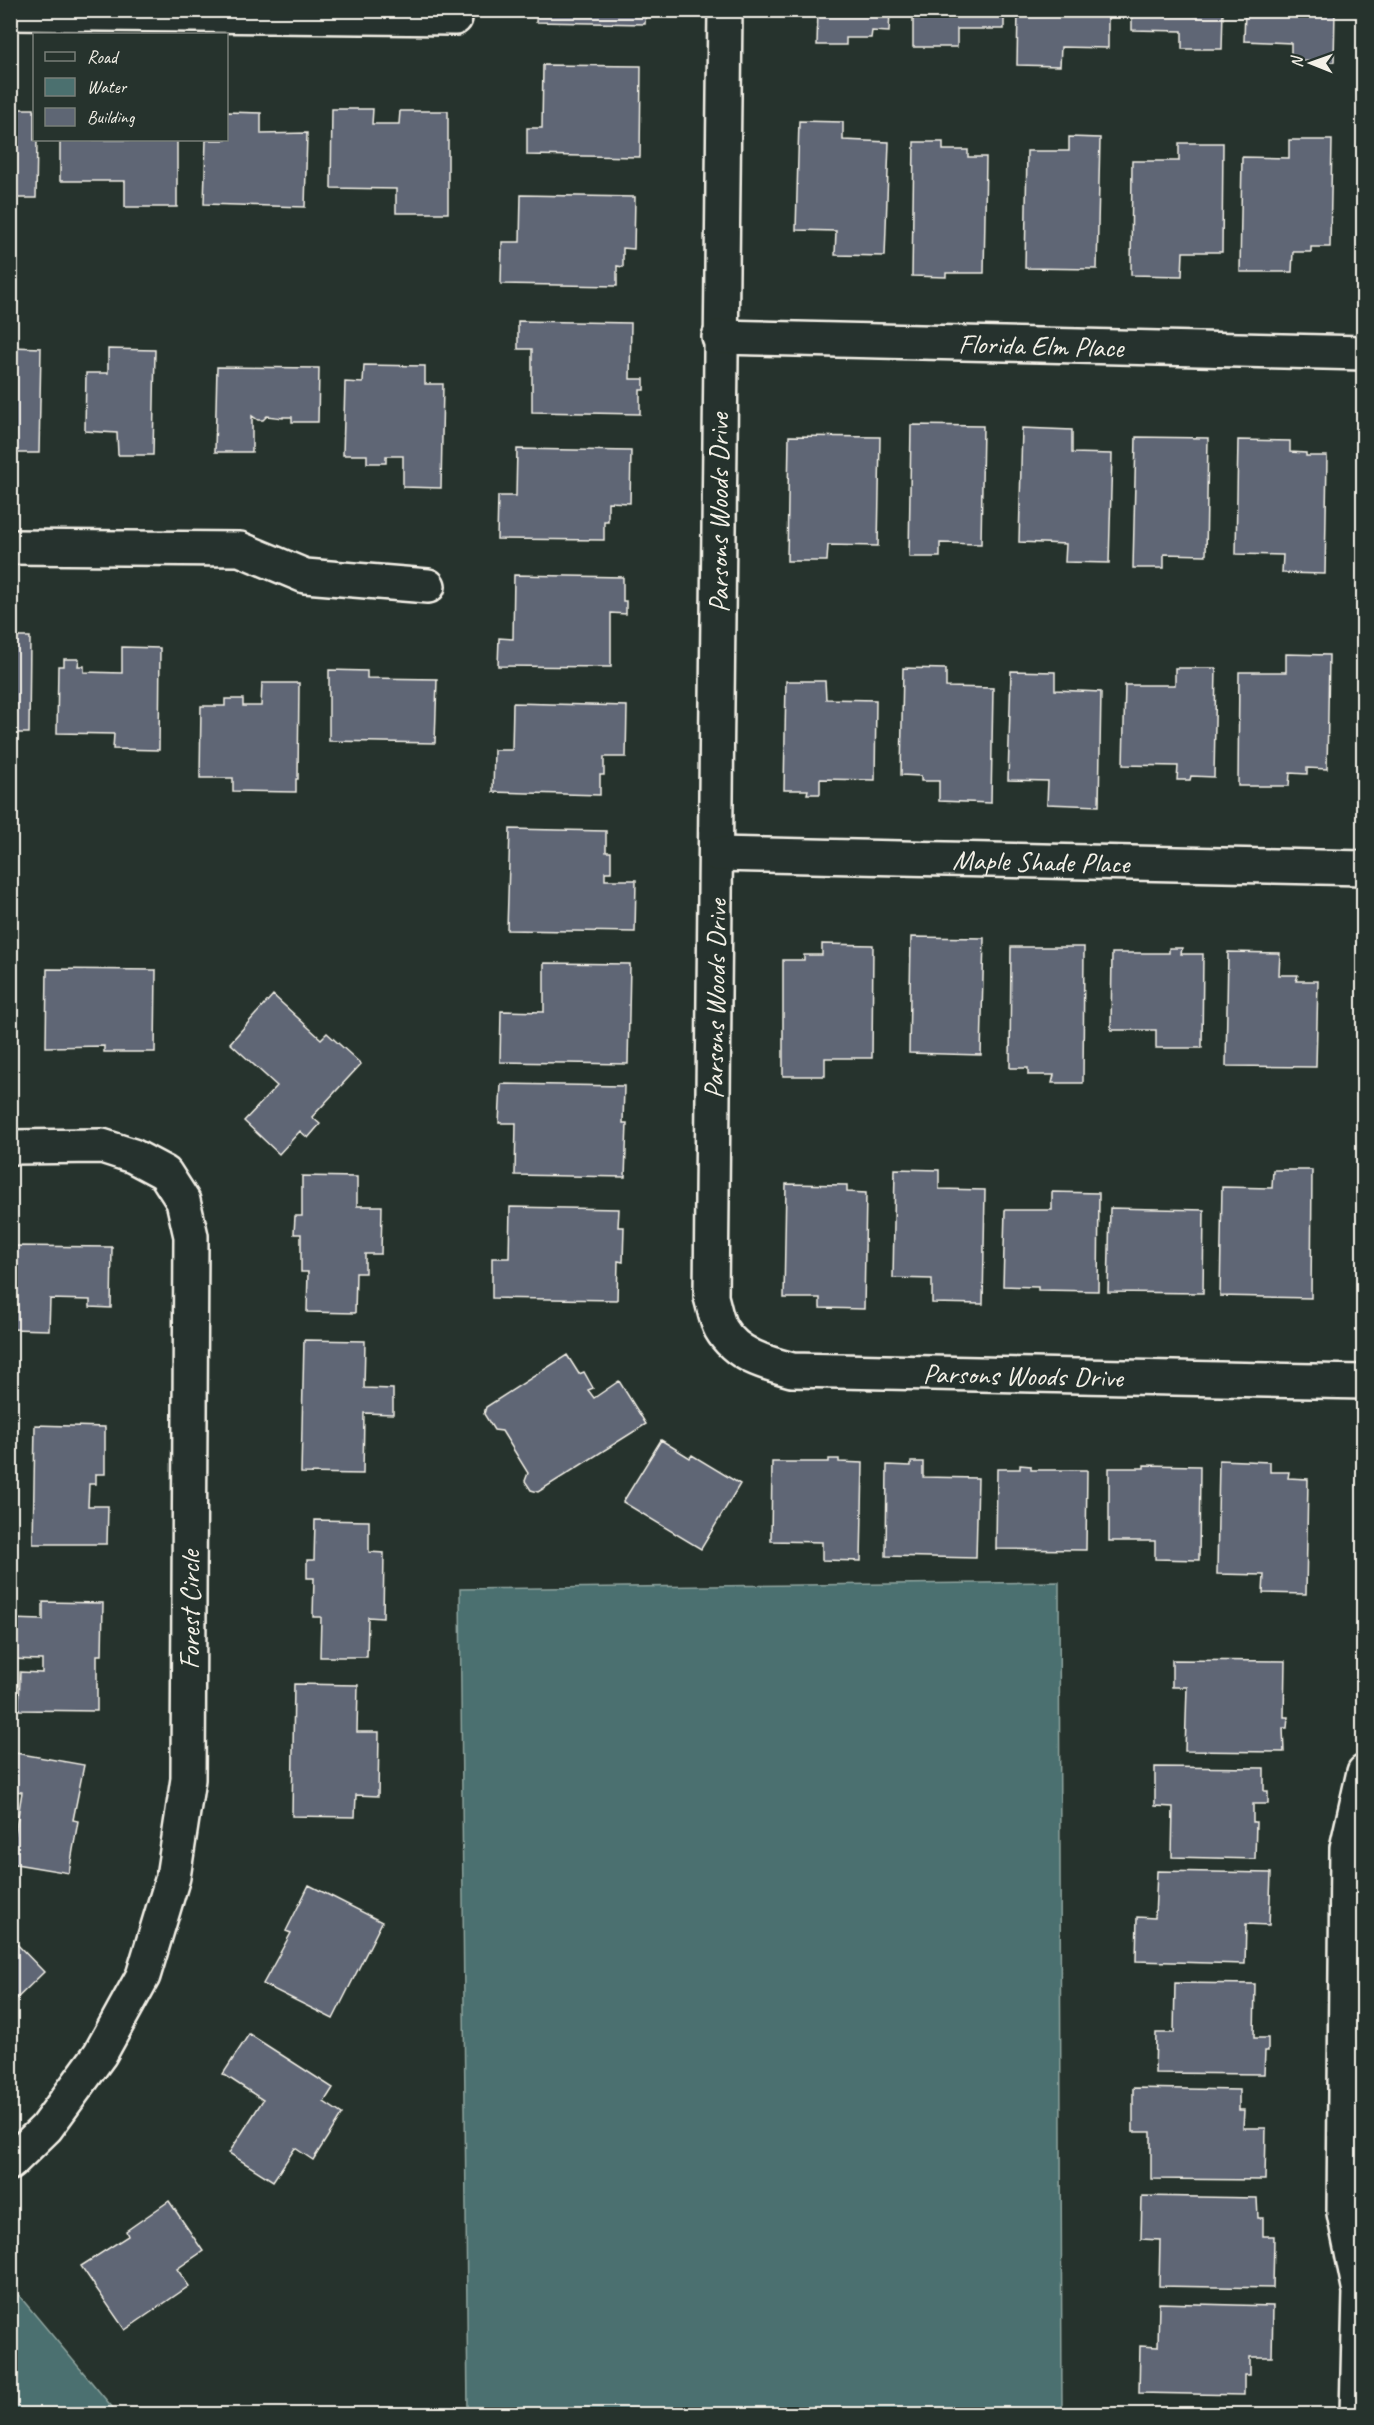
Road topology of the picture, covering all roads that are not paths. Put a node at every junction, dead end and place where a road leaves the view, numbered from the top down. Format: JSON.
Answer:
{"nodes":[{"id":1,"x":725,"y":10,"type":"edge"},
{"id":2,"x":10,"y":13,"type":"edge"},
{"id":3,"x":208,"y":13,"type":"edge"},
{"id":4,"x":455,"y":18,"type":"dead end"},
{"id":5,"x":719,"y":337,"type":"junction"},
{"id":6,"x":1364,"y":353,"type":"edge"},
{"id":7,"x":10,"y":547,"type":"edge"},
{"id":8,"x":428,"y":586,"type":"dead end"},
{"id":9,"x":717,"y":854,"type":"junction"},
{"id":10,"x":1364,"y":868,"type":"edge"},
{"id":11,"x":10,"y":1147,"type":"edge"},
{"id":12,"x":1364,"y":1382,"type":"edge"},
{"id":13,"x":1364,"y":1772,"type":"edge"},
{"id":14,"x":10,"y":2163,"type":"edge"},
{"id":15,"x":1357,"y":2415,"type":"edge"}],
"edges":[{"from":1,"to":5,"type":"street","name":"Parsons Woods Drive"},
{"from":2,"to":3,"type":"street"},
{"from":3,"to":4,"type":"street"},
{"from":5,"to":6,"type":"street","name":"Florida Elm Place"},
{"from":5,"to":9,"type":"street","name":"Parsons Woods Drive"},
{"from":7,"to":8,"type":"street"},
{"from":9,"to":10,"type":"street","name":"Maple Shade Place"},
{"from":9,"to":12,"type":"street","name":"Parsons Woods Drive"},
{"from":11,"to":14,"type":"street","name":"Forest Circle"},
{"from":13,"to":15,"type":"street"}]}
